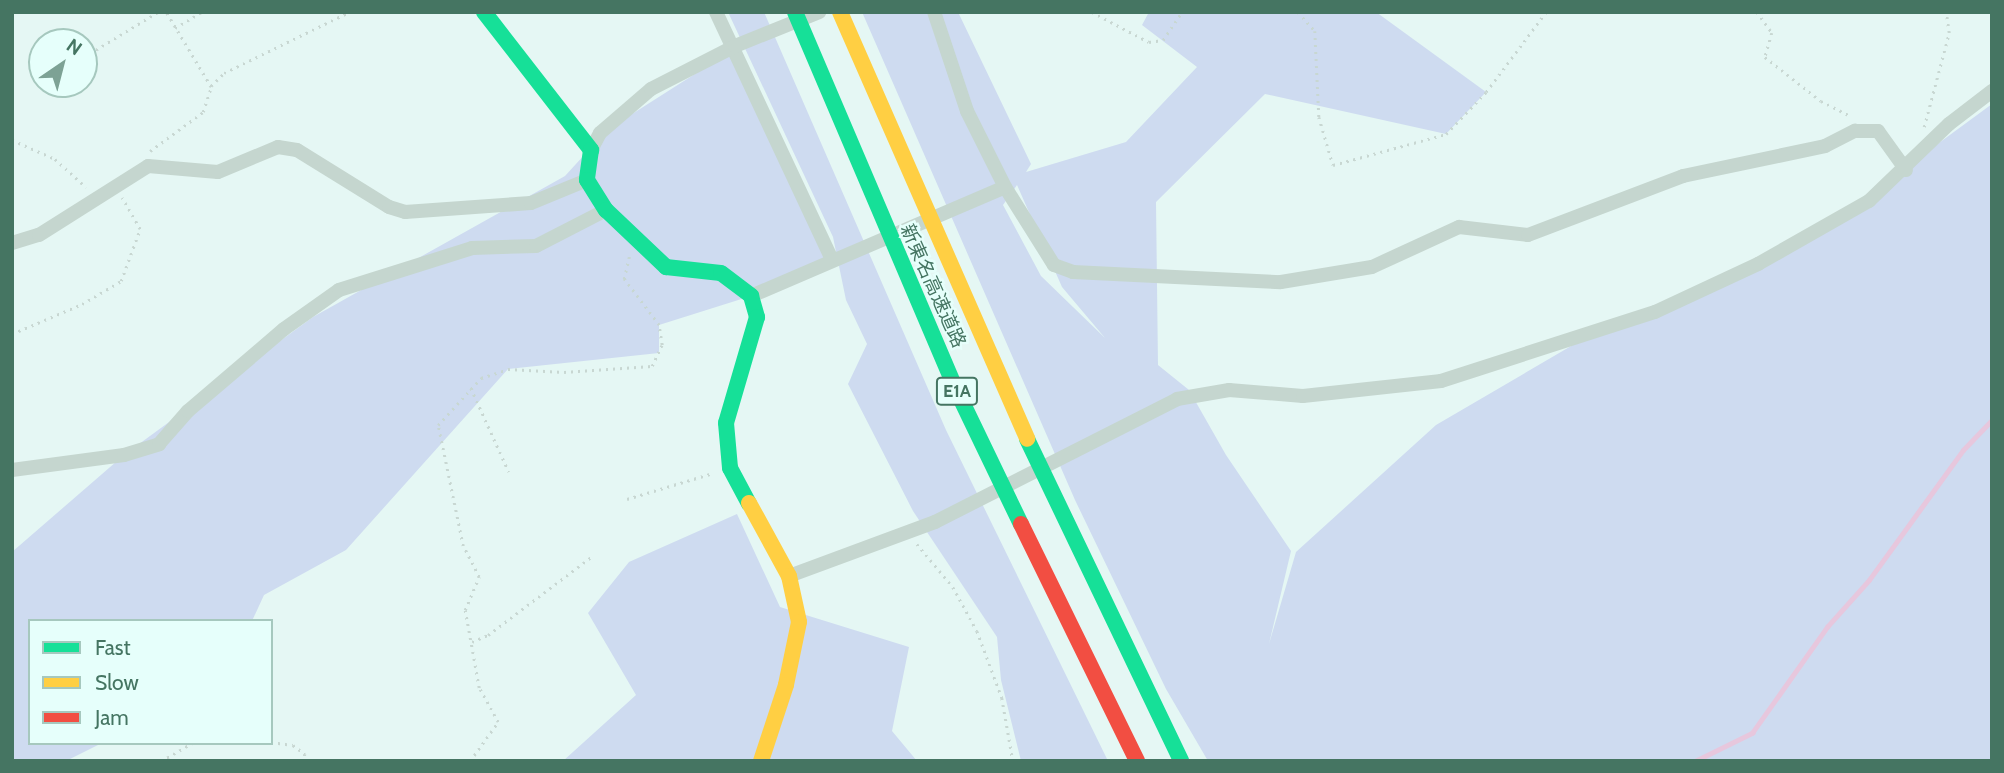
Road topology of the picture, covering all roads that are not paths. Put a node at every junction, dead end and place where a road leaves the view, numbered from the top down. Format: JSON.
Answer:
{"nodes":[{"id":1,"x":484,"y":12,"type":"edge"},
{"id":2,"x":716,"y":12,"type":"edge"},
{"id":3,"x":795,"y":12,"type":"edge"},
{"id":4,"x":819,"y":12,"type":"edge"},
{"id":5,"x":840,"y":12,"type":"edge"},
{"id":6,"x":934,"y":12,"type":"edge"},
{"id":7,"x":741,"y":44,"type":"junction"},
{"id":8,"x":1992,"y":91,"type":"edge"},
{"id":9,"x":591,"y":150,"type":"junction"},
{"id":10,"x":1906,"y":170,"type":"junction"},
{"id":11,"x":587,"y":180,"type":"junction"},
{"id":12,"x":1005,"y":187,"type":"junction"},
{"id":13,"x":606,"y":210,"type":"junction"},
{"id":14,"x":12,"y":243,"type":"edge"},
{"id":15,"x":838,"y":258,"type":"junction"},
{"id":16,"x":751,"y":296,"type":"junction"},
{"id":17,"x":12,"y":470,"type":"edge"},
{"id":18,"x":789,"y":576,"type":"junction"},
{"id":19,"x":761,"y":761,"type":"edge"},
{"id":20,"x":1137,"y":761,"type":"edge"},
{"id":21,"x":1181,"y":761,"type":"edge"}],
"edges":[{"from":1,"to":9,"type":"main road"},
{"from":2,"to":7,"type":"street"},
{"from":3,"to":20,"type":"main road","name":"新東名高速道路","number":"E1A"},
{"from":4,"to":7,"type":"street"},
{"from":5,"to":21,"type":"main road","name":"新東名高速道路","number":"E1A"},
{"from":6,"to":12,"type":"street"},
{"from":7,"to":9,"type":"street"},
{"from":7,"to":15,"type":"street"},
{"from":8,"to":10,"type":"street"},
{"from":9,"to":11,"type":"main road"},
{"from":10,"to":12,"type":"street"},
{"from":10,"to":18,"type":"street"},
{"from":11,"to":13,"type":"main road"},
{"from":11,"to":14,"type":"street"},
{"from":12,"to":15,"type":"street"},
{"from":13,"to":16,"type":"main road"},
{"from":13,"to":17,"type":"street"},
{"from":15,"to":16,"type":"street"},
{"from":16,"to":18,"type":"main road"},
{"from":18,"to":19,"type":"main road"}]}
